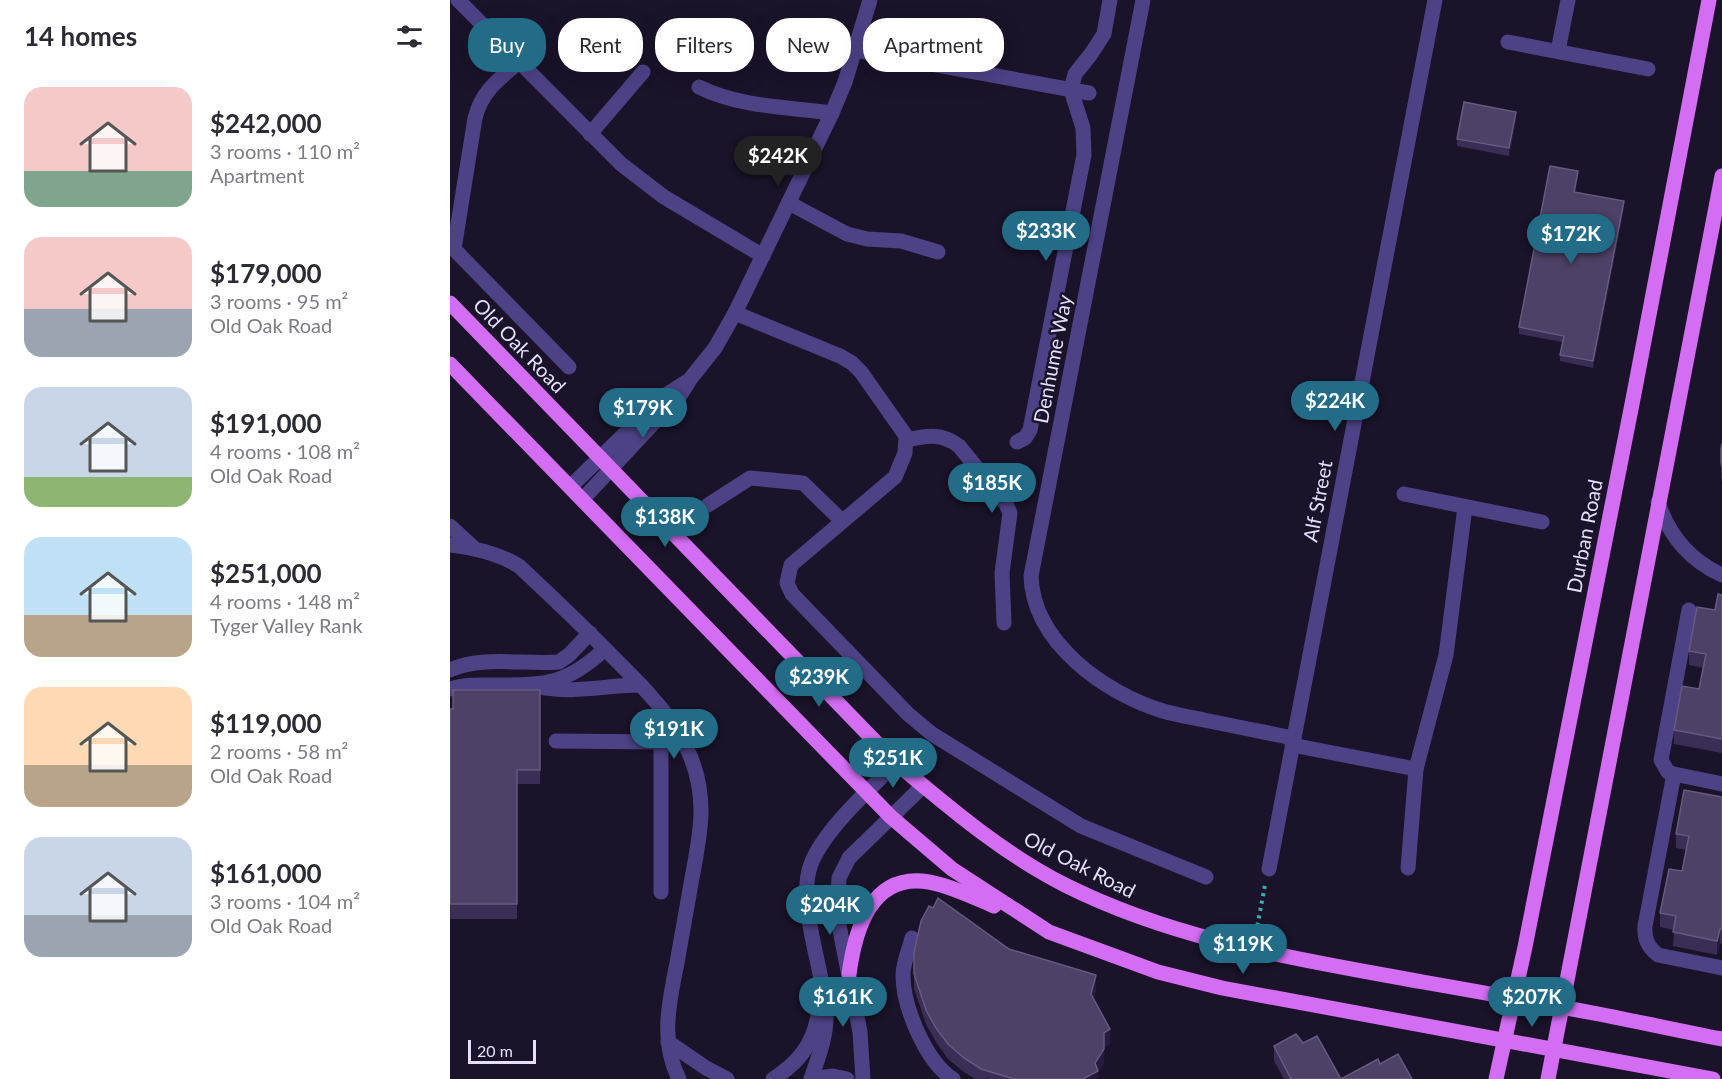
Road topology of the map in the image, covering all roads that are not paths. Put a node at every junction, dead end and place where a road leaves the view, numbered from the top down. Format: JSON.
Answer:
{"nodes":[{"id":1,"x":458,"y":0,"type":"edge"},
{"id":2,"x":870,"y":0,"type":"edge"},
{"id":3,"x":1110,"y":0,"type":"edge"},
{"id":4,"x":1143,"y":0,"type":"edge"},
{"id":5,"x":1435,"y":0,"type":"edge"},
{"id":6,"x":1568,"y":0,"type":"edge"},
{"id":7,"x":1709,"y":0,"type":"edge"},
{"id":8,"x":476,"y":18,"type":"edge"},
{"id":9,"x":1508,"y":42,"type":"dead end"},
{"id":10,"x":855,"y":50,"type":"junction"},
{"id":11,"x":1558,"y":51,"type":"junction"},
{"id":12,"x":1648,"y":69,"type":"dead end"},
{"id":13,"x":507,"y":72,"type":"edge"},
{"id":14,"x":529,"y":72,"type":"edge"},
{"id":15,"x":643,"y":72,"type":"dead end"},
{"id":16,"x":699,"y":87,"type":"dead end"},
{"id":17,"x":1071,"y":90,"type":"junction"},
{"id":18,"x":1089,"y":93,"type":"dead end"},
{"id":19,"x":832,"y":112,"type":"junction"},
{"id":20,"x":590,"y":134,"type":"junction"},
{"id":21,"x":1722,"y":176,"type":"edge"},
{"id":22,"x":789,"y":203,"type":"junction"},
{"id":23,"x":452,"y":247,"type":"edge"},
{"id":24,"x":938,"y":252,"type":"dead end"},
{"id":25,"x":763,"y":256,"type":"junction"},
{"id":26,"x":450,"y":303,"type":"edge"},
{"id":27,"x":735,"y":314,"type":"junction"},
{"id":28,"x":450,"y":364,"type":"edge"},
{"id":29,"x":569,"y":367,"type":"dead end"},
{"id":30,"x":691,"y":378,"type":"junction"},
{"id":31,"x":907,"y":440,"type":"junction"},
{"id":32,"x":1017,"y":442,"type":"dead end"},
{"id":33,"x":599,"y":457,"type":"junction"},
{"id":34,"x":612,"y":470,"type":"junction"},
{"id":35,"x":570,"y":487,"type":"junction"},
{"id":36,"x":1404,"y":495,"type":"dead end"},
{"id":37,"x":583,"y":499,"type":"junction"},
{"id":38,"x":1658,"y":502,"type":"junction"},
{"id":39,"x":708,"y":505,"type":"dead end"},
{"id":40,"x":1465,"y":507,"type":"junction"},
{"id":41,"x":842,"y":521,"type":"junction"},
{"id":42,"x":1542,"y":522,"type":"dead end"},
{"id":43,"x":450,"y":526,"type":"edge"},
{"id":44,"x":450,"y":546,"type":"edge"},
{"id":45,"x":475,"y":549,"type":"junction"},
{"id":46,"x":1722,"y":575,"type":"edge"},
{"id":47,"x":1689,"y":610,"type":"dead end"},
{"id":48,"x":1004,"y":623,"type":"dead end"},
{"id":49,"x":590,"y":633,"type":"junction"},
{"id":50,"x":605,"y":649,"type":"junction"},
{"id":51,"x":450,"y":670,"type":"edge"},
{"id":52,"x":529,"y":685,"type":"junction"},
{"id":53,"x":640,"y":685,"type":"junction"},
{"id":54,"x":450,"y":689,"type":"edge"},
{"id":55,"x":682,"y":737,"type":"junction"},
{"id":56,"x":556,"y":741,"type":"dead end"},
{"id":57,"x":1293,"y":741,"type":"junction"},
{"id":58,"x":661,"y":742,"type":"junction"},
{"id":59,"x":896,"y":763,"type":"junction"},
{"id":60,"x":1416,"y":769,"type":"junction"},
{"id":61,"x":1674,"y":774,"type":"junction"},
{"id":62,"x":1722,"y":783,"type":"edge"},
{"id":63,"x":923,"y":786,"type":"junction"},
{"id":64,"x":867,"y":792,"type":"junction"},
{"id":65,"x":891,"y":817,"type":"junction"},
{"id":66,"x":1408,"y":868,"type":"dead end"},
{"id":67,"x":1269,"y":869,"type":"road end"},
{"id":68,"x":1206,"y":877,"type":"dead end"},
{"id":69,"x":661,"y":892,"type":"dead end"},
{"id":70,"x":1022,"y":916,"type":"junction"},
{"id":71,"x":912,"y":938,"type":"dead end"},
{"id":72,"x":820,"y":968,"type":"junction"},
{"id":73,"x":1722,"y":968,"type":"edge"},
{"id":74,"x":849,"y":974,"type":"junction"},
{"id":75,"x":1512,"y":998,"type":"junction"},
{"id":76,"x":1562,"y":1007,"type":"junction"},
{"id":77,"x":1722,"y":1039,"type":"edge"},
{"id":78,"x":1505,"y":1040,"type":"junction"},
{"id":79,"x":668,"y":1042,"type":"junction"},
{"id":80,"x":1554,"y":1049,"type":"junction"},
{"id":81,"x":679,"y":1079,"type":"edge"},
{"id":82,"x":727,"y":1079,"type":"edge"},
{"id":83,"x":773,"y":1079,"type":"edge"},
{"id":84,"x":811,"y":1079,"type":"edge"},
{"id":85,"x":847,"y":1079,"type":"edge"},
{"id":86,"x":863,"y":1079,"type":"edge"},
{"id":87,"x":953,"y":1079,"type":"edge"},
{"id":88,"x":1496,"y":1079,"type":"edge"},
{"id":89,"x":1548,"y":1079,"type":"edge"},
{"id":90,"x":1713,"y":1079,"type":"edge"}],
"edges":[{"from":1,"to":8,"type":"street"},
{"from":2,"to":10,"type":"street"},
{"from":3,"to":17,"type":"street"},
{"from":4,"to":57,"type":"street","name":"Denhume Way"},
{"from":5,"to":57,"type":"street","name":"Alf Street"},
{"from":6,"to":11,"type":"street"},
{"from":7,"to":75,"type":"main road","name":"Durban Road"},
{"from":9,"to":11,"type":"street"},
{"from":10,"to":17,"type":"street"},
{"from":10,"to":19,"type":"street"},
{"from":11,"to":12,"type":"street"},
{"from":13,"to":23,"type":"street"},
{"from":14,"to":20,"type":"street"},
{"from":15,"to":20,"type":"street"},
{"from":16,"to":19,"type":"street"},
{"from":17,"to":18,"type":"street"},
{"from":17,"to":32,"type":"street"},
{"from":19,"to":22,"type":"street"},
{"from":20,"to":25,"type":"street"},
{"from":21,"to":38,"type":"main road"},
{"from":22,"to":24,"type":"street"},
{"from":22,"to":25,"type":"street"},
{"from":23,"to":29,"type":"street"},
{"from":25,"to":27,"type":"street"},
{"from":26,"to":33,"type":"main road","name":"Old Oak Road"},
{"from":27,"to":30,"type":"street"},
{"from":27,"to":31,"type":"street"},
{"from":28,"to":35,"type":"main road"},
{"from":30,"to":33,"type":"street"},
{"from":30,"to":34,"type":"street"},
{"from":31,"to":41,"type":"street"},
{"from":31,"to":48,"type":"street"},
{"from":33,"to":34,"type":"main road","name":"Old Oak Road"},
{"from":33,"to":35,"type":"street"},
{"from":34,"to":37,"type":"street"},
{"from":34,"to":59,"type":"main road","name":"Old Oak Road"},
{"from":35,"to":37,"type":"main road"},
{"from":36,"to":40,"type":"street"},
{"from":37,"to":64,"type":"main road"},
{"from":38,"to":46,"type":"street"},
{"from":38,"to":76,"type":"main road"},
{"from":39,"to":41,"type":"street"},
{"from":40,"to":42,"type":"street"},
{"from":40,"to":60,"type":"street"},
{"from":41,"to":68,"type":"street"},
{"from":43,"to":45,"type":"street"},
{"from":44,"to":45,"type":"street"},
{"from":45,"to":49,"type":"street"},
{"from":47,"to":61,"type":"street"},
{"from":49,"to":50,"type":"street"},
{"from":49,"to":51,"type":"street"},
{"from":50,"to":52,"type":"street"},
{"from":50,"to":53,"type":"street"},
{"from":52,"to":53,"type":"street"},
{"from":52,"to":54,"type":"street"},
{"from":53,"to":55,"type":"street"},
{"from":55,"to":58,"type":"street"},
{"from":55,"to":79,"type":"street"},
{"from":56,"to":58,"type":"street"},
{"from":57,"to":60,"type":"street","name":"Denhume Way"},
{"from":57,"to":67,"type":"street","name":"Alf Street"},
{"from":58,"to":69,"type":"street"},
{"from":59,"to":63,"type":"main road","name":"Old Oak Road"},
{"from":59,"to":64,"type":"street"},
{"from":60,"to":66,"type":"street"},
{"from":61,"to":62,"type":"street"},
{"from":61,"to":73,"type":"street"},
{"from":63,"to":65,"type":"street"},
{"from":63,"to":75,"type":"main road","name":"Old Oak Road"},
{"from":64,"to":65,"type":"main road"},
{"from":64,"to":72,"type":"street"},
{"from":65,"to":70,"type":"main road"},
{"from":65,"to":74,"type":"street"},
{"from":70,"to":74,"type":"main road"},
{"from":70,"to":78,"type":"main road"},
{"from":71,"to":87,"type":"street"},
{"from":72,"to":83,"type":"street"},
{"from":72,"to":84,"type":"street"},
{"from":74,"to":86,"type":"street"},
{"from":75,"to":76,"type":"main road","name":"Old Oak Road"},
{"from":75,"to":78,"type":"main road","name":"Durban Road"},
{"from":76,"to":77,"type":"main road","name":"Old Oak Road"},
{"from":76,"to":80,"type":"main road"},
{"from":78,"to":80,"type":"main road"},
{"from":78,"to":88,"type":"main road","name":"Durban Road"},
{"from":79,"to":81,"type":"street"},
{"from":79,"to":82,"type":"street"},
{"from":80,"to":89,"type":"main road"},
{"from":80,"to":90,"type":"main road"},
{"from":84,"to":85,"type":"street"}]}
